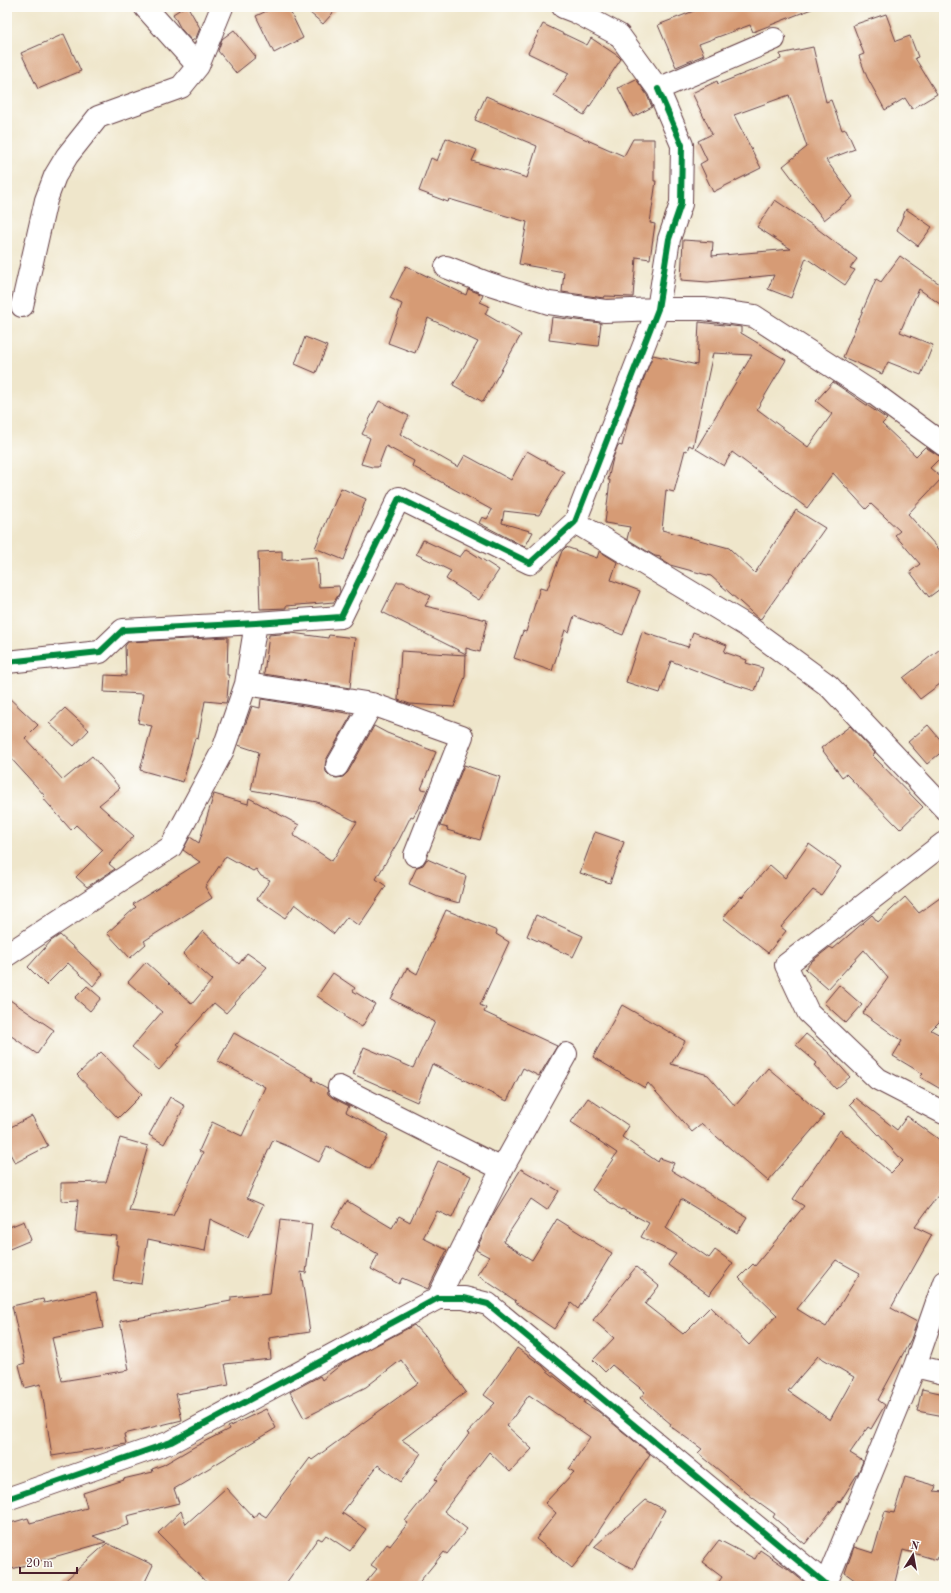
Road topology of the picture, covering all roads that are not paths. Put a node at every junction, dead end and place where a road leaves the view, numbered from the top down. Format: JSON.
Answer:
{"nodes":[{"id":1,"x":145,"y":7,"type":"edge"},
{"id":2,"x":222,"y":7,"type":"edge"},
{"id":3,"x":563,"y":7,"type":"edge"},
{"id":4,"x":774,"y":39,"type":"dead end"},
{"id":5,"x":198,"y":66,"type":"junction"},
{"id":6,"x":658,"y":89,"type":"junction"},
{"id":7,"x":446,"y":267,"type":"dead end"},
{"id":8,"x":22,"y":306,"type":"dead end"},
{"id":9,"x":658,"y":309,"type":"junction"},
{"id":10,"x":944,"y":445,"type":"edge"},
{"id":11,"x":575,"y":522,"type":"junction"},
{"id":12,"x":256,"y":623,"type":"junction"},
{"id":13,"x":7,"y":662,"type":"edge"},
{"id":14,"x":246,"y":684,"type":"junction"},
{"id":15,"x":372,"y":704,"type":"junction"},
{"id":16,"x":336,"y":766,"type":"dead end"},
{"id":17,"x":944,"y":808,"type":"edge"},
{"id":18,"x":944,"y":843,"type":"edge"},
{"id":19,"x":415,"y":855,"type":"dead end"},
{"id":20,"x":7,"y":954,"type":"edge"},
{"id":21,"x":566,"y":1054,"type":"dead end"},
{"id":22,"x":339,"y":1087,"type":"dead end"},
{"id":23,"x":944,"y":1113,"type":"edge"},
{"id":24,"x":502,"y":1169,"type":"junction"},
{"id":25,"x":944,"y":1282,"type":"edge"},
{"id":26,"x":438,"y":1298,"type":"junction"},
{"id":27,"x":915,"y":1366,"type":"junction"},
{"id":28,"x":944,"y":1373,"type":"edge"},
{"id":29,"x":7,"y":1499,"type":"edge"},
{"id":30,"x":825,"y":1585,"type":"edge"}],
"edges":[{"from":1,"to":5,"type":"street"},
{"from":2,"to":5,"type":"street"},
{"from":3,"to":6,"type":"street"},
{"from":4,"to":6,"type":"street"},
{"from":5,"to":8,"type":"street"},
{"from":6,"to":9,"type":"street"},
{"from":7,"to":9,"type":"street"},
{"from":9,"to":10,"type":"street"},
{"from":9,"to":11,"type":"street"},
{"from":11,"to":12,"type":"street"},
{"from":11,"to":17,"type":"street"},
{"from":12,"to":13,"type":"street"},
{"from":12,"to":14,"type":"street"},
{"from":14,"to":15,"type":"street"},
{"from":14,"to":20,"type":"street"},
{"from":15,"to":16,"type":"street"},
{"from":15,"to":19,"type":"street"},
{"from":18,"to":23,"type":"street"},
{"from":21,"to":24,"type":"street"},
{"from":22,"to":24,"type":"street"},
{"from":24,"to":26,"type":"street"},
{"from":25,"to":27,"type":"street"},
{"from":26,"to":29,"type":"street"},
{"from":26,"to":30,"type":"street"},
{"from":27,"to":28,"type":"street"},
{"from":27,"to":30,"type":"street"}]}
